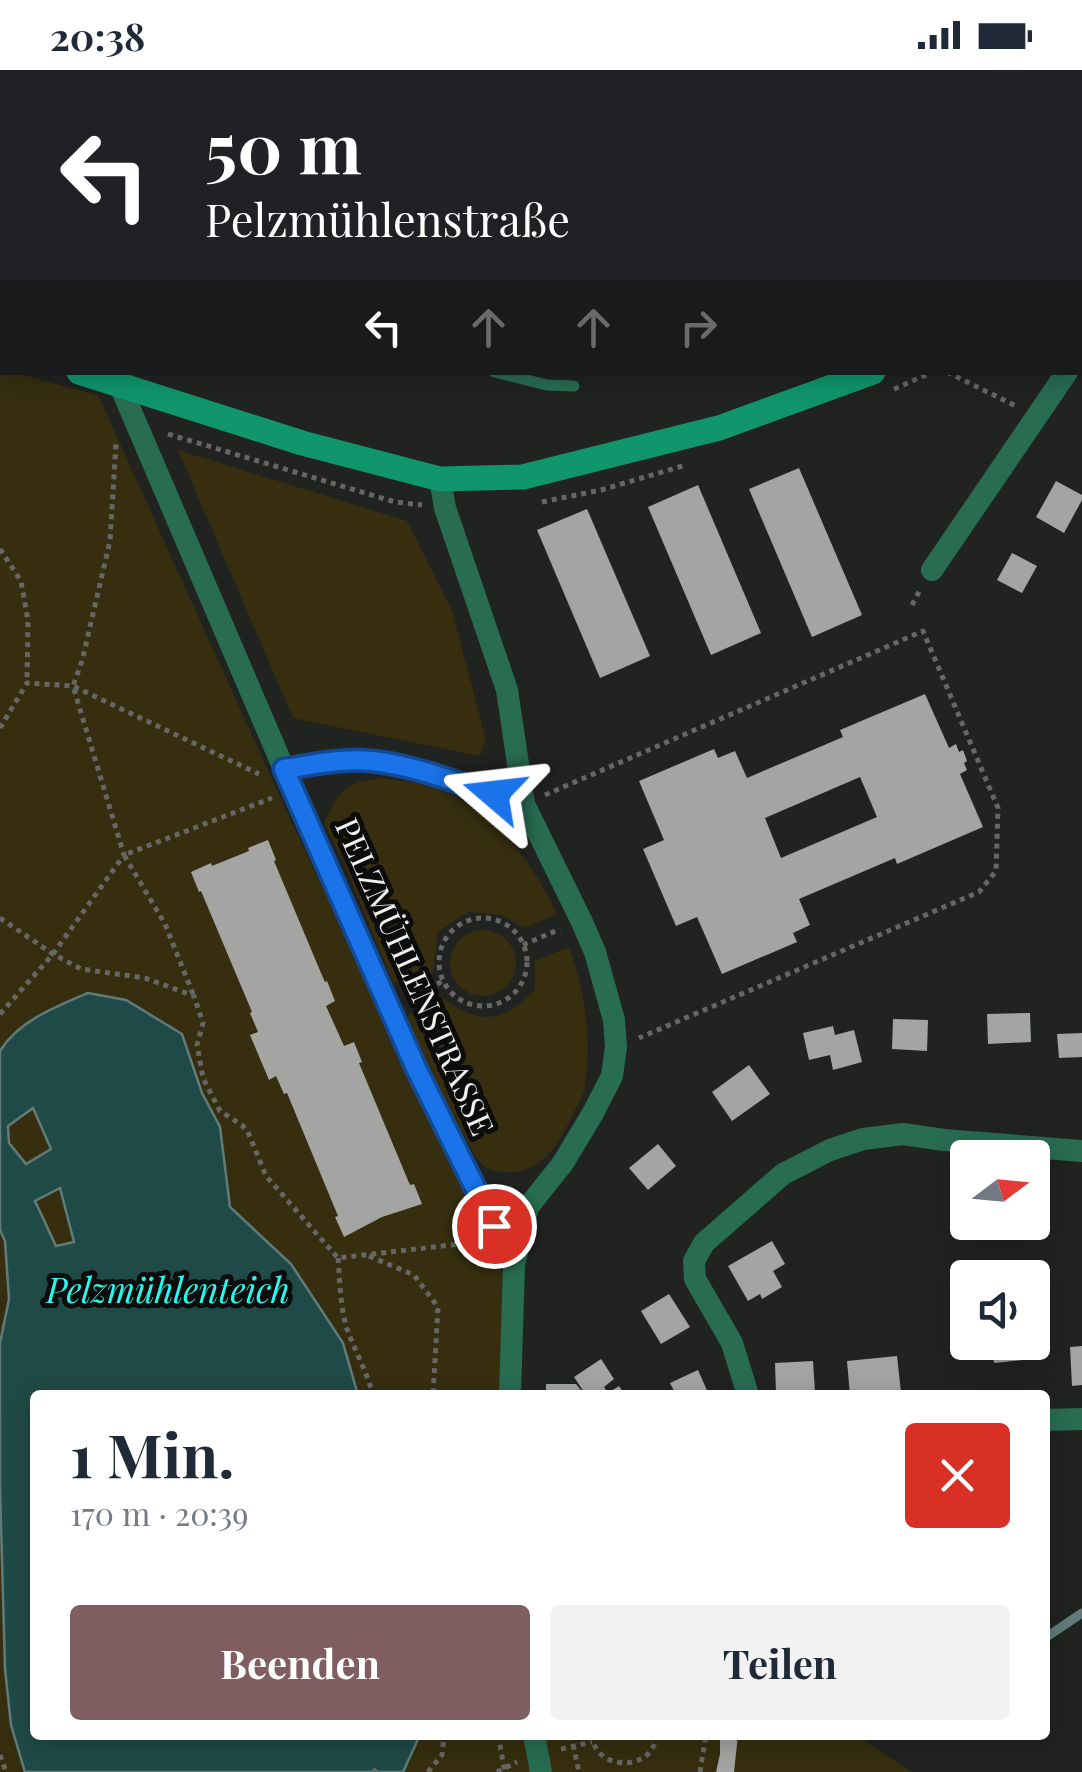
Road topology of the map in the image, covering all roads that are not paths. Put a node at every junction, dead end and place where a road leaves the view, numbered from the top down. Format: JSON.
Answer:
{"nodes":[{"id":1,"x":506,"y":375,"type":"edge"},
{"id":2,"x":864,"y":375,"type":"edge"},
{"id":3,"x":1065,"y":375,"type":"edge"},
{"id":4,"x":117,"y":378,"type":"edge"},
{"id":5,"x":574,"y":386,"type":"dead end"},
{"id":6,"x":440,"y":479,"type":"junction"},
{"id":7,"x":932,"y":570,"type":"dead end"},
{"id":8,"x":288,"y":779,"type":"junction"},
{"id":9,"x":524,"y":804,"type":"junction"},
{"id":10,"x":1082,"y":1151,"type":"edge"},
{"id":11,"x":514,"y":1266,"type":"junction"},
{"id":12,"x":510,"y":1390,"type":"edge"},
{"id":13,"x":746,"y":1390,"type":"edge"},
{"id":14,"x":1082,"y":1419,"type":"edge"},
{"id":15,"x":1050,"y":1420,"type":"edge"}],
"edges":[{"from":1,"to":5,"type":"lane"},
{"from":2,"to":6,"type":"street"},
{"from":3,"to":7,"type":"street"},
{"from":4,"to":6,"type":"street"},
{"from":4,"to":8,"type":"street","name":"PELZMÜHLENSTRASSE"},
{"from":6,"to":9,"type":"street","name":"PELZMÜHLENSTRASSE"},
{"from":8,"to":9,"type":"street"},
{"from":8,"to":11,"type":"street","name":"PELZMÜHLENSTRASSE"},
{"from":9,"to":11,"type":"street","name":"PELZMÜHLENSTRASSE"},
{"from":10,"to":13,"type":"street"},
{"from":11,"to":12,"type":"street","name":"PELZMÜHLENSTRASSE"},
{"from":14,"to":15,"type":"street"}]}
